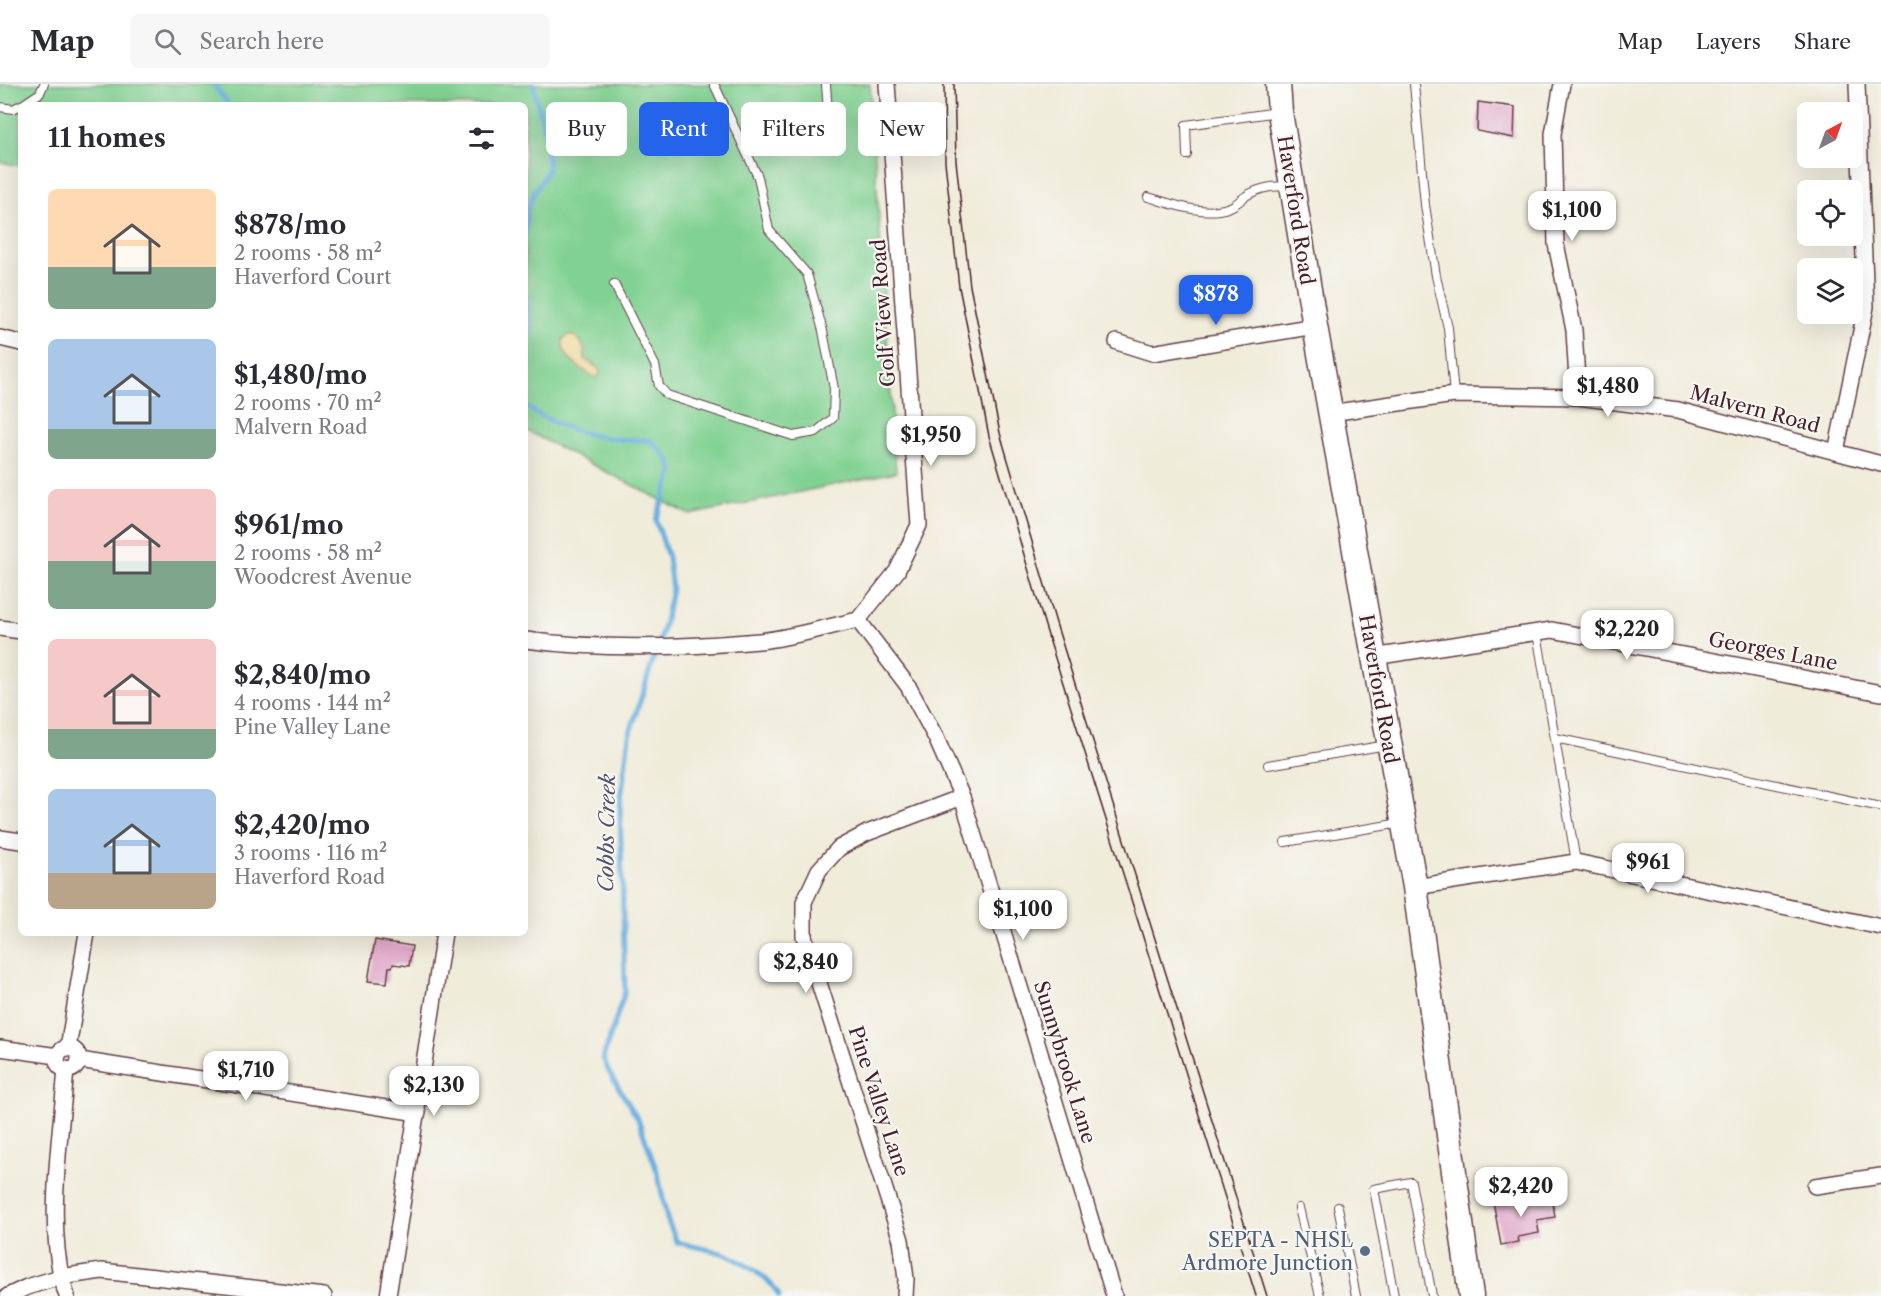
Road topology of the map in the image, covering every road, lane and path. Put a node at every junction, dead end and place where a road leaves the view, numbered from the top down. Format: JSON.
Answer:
{"nodes":[{"id":1,"x":44,"y":84,"type":"edge"},
{"id":2,"x":714,"y":84,"type":"edge"},
{"id":3,"x":826,"y":84,"type":"edge"},
{"id":4,"x":887,"y":84,"type":"edge"},
{"id":5,"x":1278,"y":84,"type":"edge"},
{"id":6,"x":1414,"y":84,"type":"edge"},
{"id":7,"x":1562,"y":84,"type":"edge"},
{"id":8,"x":1857,"y":84,"type":"edge"},
{"id":9,"x":26,"y":102,"type":"edge"},
{"id":10,"x":827,"y":102,"type":"edge"},
{"id":11,"x":18,"y":106,"type":"edge"},
{"id":12,"x":0,"y":107,"type":"edge"},
{"id":13,"x":1280,"y":112,"type":"junction"},
{"id":14,"x":1187,"y":155,"type":"dead end"},
{"id":15,"x":1292,"y":186,"type":"junction"},
{"id":16,"x":1148,"y":197,"type":"dead end"},
{"id":17,"x":614,"y":284,"type":"dead end"},
{"id":18,"x":1315,"y":326,"type":"junction"},
{"id":19,"x":0,"y":338,"type":"edge"},
{"id":20,"x":18,"y":342,"type":"edge"},
{"id":21,"x":1117,"y":342,"type":"dead end"},
{"id":22,"x":1454,"y":395,"type":"junction"},
{"id":23,"x":1578,"y":398,"type":"junction"},
{"id":24,"x":1330,"y":413,"type":"junction"},
{"id":25,"x":1836,"y":452,"type":"junction"},
{"id":26,"x":1881,"y":464,"type":"edge"},
{"id":27,"x":858,"y":620,"type":"junction"},
{"id":28,"x":0,"y":628,"type":"edge"},
{"id":29,"x":18,"y":631,"type":"edge"},
{"id":30,"x":1537,"y":633,"type":"junction"},
{"id":31,"x":528,"y":640,"type":"edge"},
{"id":32,"x":1373,"y":657,"type":"junction"},
{"id":33,"x":1881,"y":693,"type":"edge"},
{"id":34,"x":1555,"y":738,"type":"junction"},
{"id":35,"x":1389,"y":745,"type":"junction"},
{"id":36,"x":1268,"y":765,"type":"dead end"},
{"id":37,"x":962,"y":797,"type":"junction"},
{"id":38,"x":1881,"y":807,"type":"edge"},
{"id":39,"x":1403,"y":822,"type":"junction"},
{"id":40,"x":0,"y":838,"type":"edge"},
{"id":41,"x":18,"y":841,"type":"edge"},
{"id":42,"x":1285,"y":842,"type":"dead end"},
{"id":43,"x":1576,"y":862,"type":"junction"},
{"id":44,"x":1415,"y":887,"type":"junction"},
{"id":45,"x":1881,"y":927,"type":"edge"},
{"id":46,"x":86,"y":936,"type":"edge"},
{"id":47,"x":444,"y":936,"type":"edge"},
{"id":48,"x":0,"y":1048,"type":"edge"},
{"id":49,"x":64,"y":1058,"type":"junction"},
{"id":50,"x":418,"y":1113,"type":"junction"},
{"id":51,"x":1881,"y":1176,"type":"edge"},
{"id":52,"x":1815,"y":1186,"type":"dead end"},
{"id":53,"x":1338,"y":1207,"type":"dead end"},
{"id":54,"x":1299,"y":1208,"type":"dead end"},
{"id":55,"x":60,"y":1277,"type":"junction"},
{"id":56,"x":8,"y":1296,"type":"edge"},
{"id":57,"x":67,"y":1296,"type":"edge"},
{"id":58,"x":324,"y":1296,"type":"edge"},
{"id":59,"x":388,"y":1296,"type":"edge"},
{"id":60,"x":905,"y":1296,"type":"edge"},
{"id":61,"x":1114,"y":1296,"type":"edge"},
{"id":62,"x":1320,"y":1296,"type":"edge"},
{"id":63,"x":1356,"y":1296,"type":"edge"},
{"id":64,"x":1394,"y":1296,"type":"edge"},
{"id":65,"x":1432,"y":1296,"type":"edge"},
{"id":66,"x":1471,"y":1296,"type":"edge"}],
"edges":[{"from":1,"to":9,"type":"lane"},
{"from":2,"to":17,"type":"lane"},
{"from":3,"to":10,"type":"lane"},
{"from":4,"to":27,"type":"street","name":"Golf View Road"},
{"from":5,"to":13,"type":"main road","name":"Haverford Road"},
{"from":6,"to":22,"type":"lane"},
{"from":7,"to":23,"type":"street"},
{"from":8,"to":25,"type":"street"},
{"from":11,"to":12,"type":"lane"},
{"from":13,"to":14,"type":"lane"},
{"from":13,"to":15,"type":"main road","name":"Haverford Road"},
{"from":15,"to":16,"type":"lane"},
{"from":15,"to":18,"type":"main road","name":"Haverford Road"},
{"from":18,"to":21,"type":"street"},
{"from":18,"to":24,"type":"main road","name":"Haverford Road"},
{"from":19,"to":20,"type":"street"},
{"from":22,"to":23,"type":"street","name":"Malvern Road"},
{"from":22,"to":24,"type":"street","name":"Malvern Road"},
{"from":23,"to":25,"type":"street","name":"Malvern Road"},
{"from":24,"to":32,"type":"main road","name":"Haverford Road"},
{"from":25,"to":26,"type":"street","name":"Malvern Road"},
{"from":27,"to":31,"type":"street"},
{"from":27,"to":37,"type":"street","name":"Sunnybrook Lane"},
{"from":28,"to":29,"type":"street"},
{"from":30,"to":32,"type":"street","name":"Georges Lane"},
{"from":30,"to":33,"type":"street","name":"Georges Lane"},
{"from":30,"to":34,"type":"lane"},
{"from":32,"to":35,"type":"main road","name":"Haverford Road"},
{"from":34,"to":38,"type":"lane"},
{"from":34,"to":43,"type":"lane"},
{"from":35,"to":36,"type":"lane"},
{"from":35,"to":39,"type":"main road","name":"Haverford Road"},
{"from":37,"to":60,"type":"street","name":"Pine Valley Lane"},
{"from":37,"to":61,"type":"street","name":"Sunnybrook Lane"},
{"from":39,"to":42,"type":"lane"},
{"from":39,"to":44,"type":"main road","name":"Haverford Road"},
{"from":40,"to":41,"type":"street"},
{"from":43,"to":44,"type":"street"},
{"from":43,"to":45,"type":"street"},
{"from":44,"to":66,"type":"main road","name":"Haverford Road"},
{"from":46,"to":49,"type":"street"},
{"from":47,"to":50,"type":"street"},
{"from":48,"to":49,"type":"street"},
{"from":49,"to":50,"type":"street"},
{"from":49,"to":55,"type":"street"},
{"from":50,"to":59,"type":"street"},
{"from":51,"to":52,"type":"street"},
{"from":53,"to":63,"type":"lane"},
{"from":54,"to":62,"type":"lane"},
{"from":55,"to":56,"type":"street"},
{"from":55,"to":57,"type":"street"},
{"from":55,"to":58,"type":"street"},
{"from":64,"to":65,"type":"lane"}]}
